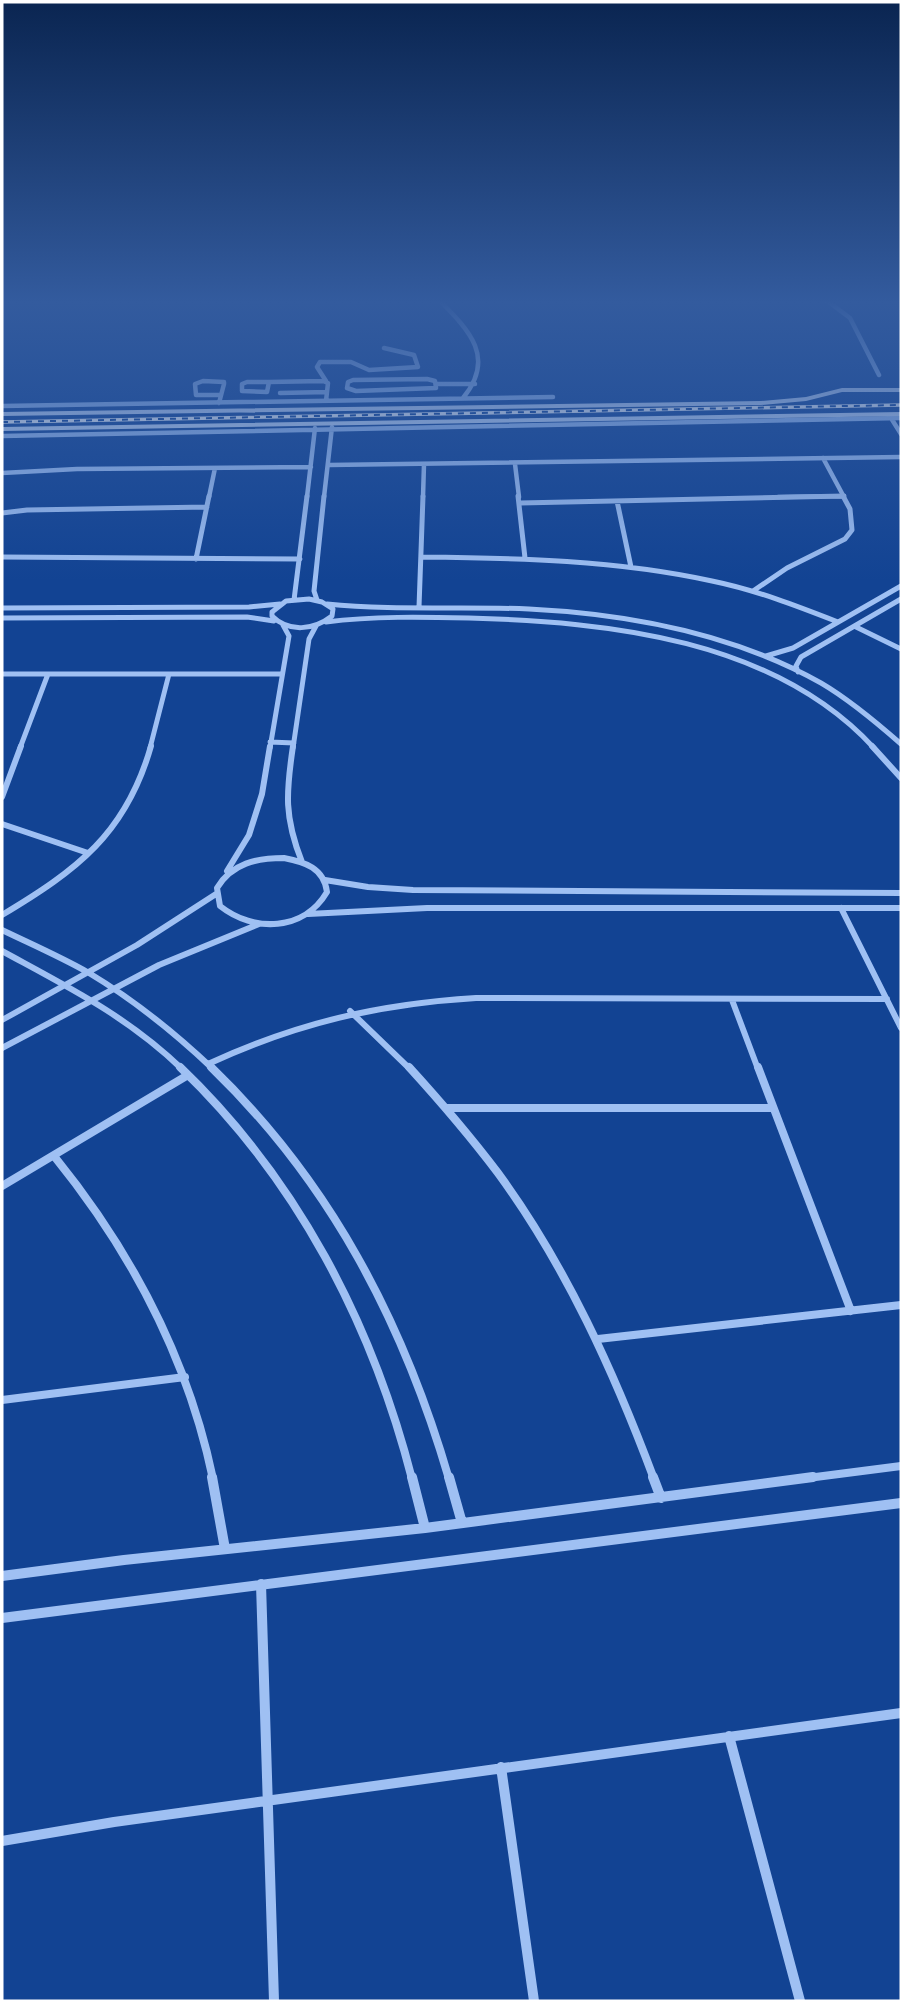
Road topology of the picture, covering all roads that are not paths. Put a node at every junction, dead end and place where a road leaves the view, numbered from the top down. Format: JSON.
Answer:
{"nodes":[{"id":1,"x":196,"y":393,"type":"edge"},
{"id":2,"x":327,"y":393,"type":"edge"},
{"id":3,"x":350,"y":393,"type":"edge"},
{"id":4,"x":467,"y":393,"type":"edge"},
{"id":5,"x":827,"y":393,"type":"edge"},
{"id":6,"x":221,"y":395,"type":"joint"},
{"id":7,"x":463,"y":398,"type":"junction"},
{"id":8,"x":554,"y":400,"type":"junction"},
{"id":9,"x":326,"y":401,"type":"junction"},
{"id":10,"x":707,"y":402,"type":"junction"},
{"id":11,"x":219,"y":403,"type":"junction"},
{"id":12,"x":344,"y":403,"type":"junction"},
{"id":13,"x":761,"y":403,"type":"junction"},
{"id":14,"x":2,"y":407,"type":"edge"},
{"id":15,"x":2,"y":414,"type":"edge"},
{"id":16,"x":767,"y":415,"type":"junction"},
{"id":17,"x":716,"y":416,"type":"junction"},
{"id":18,"x":901,"y":416,"type":"edge"},
{"id":19,"x":891,"y":418,"type":"junction"},
{"id":20,"x":315,"y":428,"type":"junction"},
{"id":21,"x":332,"y":428,"type":"junction"},
{"id":22,"x":2,"y":429,"type":"edge"},
{"id":23,"x":901,"y":434,"type":"edge"},
{"id":24,"x":2,"y":436,"type":"edge"},
{"id":25,"x":313,"y":447,"type":"junction"},
{"id":26,"x":331,"y":447,"type":"junction"},
{"id":27,"x":901,"y":457,"type":"edge"},
{"id":28,"x":823,"y":458,"type":"junction"},
{"id":29,"x":424,"y":464,"type":"junction"},
{"id":30,"x":515,"y":464,"type":"junction"},
{"id":31,"x":329,"y":466,"type":"junction"},
{"id":32,"x":312,"y":467,"type":"junction"},
{"id":33,"x":215,"y":468,"type":"junction"},
{"id":34,"x":2,"y":473,"type":"edge"},
{"id":35,"x":844,"y":496,"type":"junction"},
{"id":36,"x":617,"y":501,"type":"junction"},
{"id":37,"x":520,"y":503,"type":"junction"},
{"id":38,"x":207,"y":507,"type":"junction"},
{"id":39,"x":2,"y":513,"type":"edge"},
{"id":40,"x":2,"y":557,"type":"edge"},
{"id":41,"x":421,"y":557,"type":"junction"},
{"id":42,"x":196,"y":558,"type":"junction"},
{"id":43,"x":524,"y":558,"type":"junction"},
{"id":44,"x":300,"y":559,"type":"junction"},
{"id":45,"x":631,"y":567,"type":"junction"},
{"id":46,"x":901,"y":586,"type":"edge"},
{"id":47,"x":753,"y":591,"type":"junction"},
{"id":48,"x":901,"y":599,"type":"edge"},
{"id":49,"x":294,"y":600,"type":"junction"},
{"id":50,"x":317,"y":600,"type":"junction"},
{"id":51,"x":280,"y":604,"type":"junction"},
{"id":52,"x":327,"y":604,"type":"junction"},
{"id":53,"x":419,"y":607,"type":"junction"},
{"id":54,"x":2,"y":608,"type":"edge"},
{"id":55,"x":2,"y":618,"type":"edge"},
{"id":56,"x":274,"y":621,"type":"junction"},
{"id":57,"x":327,"y":622,"type":"junction"},
{"id":58,"x":838,"y":622,"type":"junction"},
{"id":59,"x":283,"y":625,"type":"junction"},
{"id":60,"x":316,"y":626,"type":"junction"},
{"id":61,"x":854,"y":626,"type":"junction"},
{"id":62,"x":901,"y":649,"type":"edge"},
{"id":63,"x":764,"y":656,"type":"junction"},
{"id":64,"x":798,"y":672,"type":"junction"},
{"id":65,"x":2,"y":674,"type":"edge"},
{"id":66,"x":48,"y":674,"type":"junction"},
{"id":67,"x":169,"y":674,"type":"junction"},
{"id":68,"x":280,"y":674,"type":"junction"},
{"id":69,"x":270,"y":742,"type":"junction"},
{"id":70,"x":294,"y":743,"type":"junction"},
{"id":71,"x":901,"y":744,"type":"edge"},
{"id":72,"x":901,"y":778,"type":"edge"},
{"id":73,"x":2,"y":797,"type":"edge"},
{"id":74,"x":2,"y":824,"type":"edge"},
{"id":75,"x":88,"y":853,"type":"junction"},
{"id":76,"x":302,"y":862,"type":"junction"},
{"id":77,"x":224,"y":877,"type":"junction"},
{"id":78,"x":325,"y":880,"type":"junction"},
{"id":79,"x":901,"y":893,"type":"edge"},
{"id":80,"x":216,"y":894,"type":"junction"},
{"id":81,"x":841,"y":908,"type":"junction"},
{"id":82,"x":901,"y":908,"type":"edge"},
{"id":83,"x":308,"y":914,"type":"junction"},
{"id":84,"x":2,"y":915,"type":"edge"},
{"id":85,"x":259,"y":924,"type":"junction"},
{"id":86,"x":2,"y":930,"type":"edge"},
{"id":87,"x":2,"y":951,"type":"edge"},
{"id":88,"x":88,"y":972,"type":"junction"},
{"id":89,"x":65,"y":985,"type":"junction"},
{"id":90,"x":112,"y":988,"type":"junction"},
{"id":91,"x":92,"y":998,"type":"junction"},
{"id":92,"x":887,"y":999,"type":"junction"},
{"id":93,"x":732,"y":1000,"type":"junction"},
{"id":94,"x":350,"y":1011,"type":"junction"},
{"id":95,"x":2,"y":1020,"type":"edge"},
{"id":96,"x":901,"y":1028,"type":"edge"},
{"id":97,"x":2,"y":1048,"type":"edge"},
{"id":98,"x":208,"y":1064,"type":"junction"},
{"id":99,"x":188,"y":1075,"type":"junction"},
{"id":100,"x":448,"y":1108,"type":"junction"},
{"id":101,"x":774,"y":1108,"type":"junction"},
{"id":102,"x":54,"y":1156,"type":"junction"},
{"id":103,"x":2,"y":1186,"type":"edge"},
{"id":104,"x":901,"y":1306,"type":"edge"},
{"id":105,"x":851,"y":1311,"type":"junction"},
{"id":106,"x":598,"y":1339,"type":"junction"},
{"id":107,"x":185,"y":1377,"type":"junction"},
{"id":108,"x":2,"y":1400,"type":"edge"},
{"id":109,"x":901,"y":1466,"type":"edge"},
{"id":110,"x":661,"y":1498,"type":"junction"},
{"id":111,"x":901,"y":1503,"type":"edge"},
{"id":112,"x":462,"y":1523,"type":"junction"},
{"id":113,"x":425,"y":1528,"type":"junction"},
{"id":114,"x":225,"y":1549,"type":"junction"},
{"id":115,"x":2,"y":1576,"type":"edge"},
{"id":116,"x":261,"y":1584,"type":"junction"},
{"id":117,"x":2,"y":1618,"type":"edge"},
{"id":118,"x":901,"y":1713,"type":"edge"},
{"id":119,"x":729,"y":1736,"type":"junction"},
{"id":120,"x":501,"y":1767,"type":"junction"},
{"id":121,"x":268,"y":1800,"type":"junction"},
{"id":122,"x":2,"y":1841,"type":"edge"},
{"id":123,"x":274,"y":2001,"type":"edge"},
{"id":124,"x":534,"y":2001,"type":"edge"},
{"id":125,"x":800,"y":2001,"type":"edge"}],
"edges":[{"from":1,"to":6,"type":"street"},
{"from":2,"to":9,"type":"street"},
{"from":3,"to":12,"type":"street"},
{"from":4,"to":7,"type":"street"},
{"from":5,"to":13,"type":"main road"},
{"from":6,"to":11,"type":"street"},
{"from":7,"to":8,"type":"street"},
{"from":7,"to":12,"type":"street"},
{"from":8,"to":10,"type":"main road"},
{"from":8,"to":12,"type":"main road"},
{"from":9,"to":11,"type":"street"},
{"from":9,"to":12,"type":"street"},
{"from":10,"to":13,"type":"main road"},
{"from":10,"to":17,"type":"main road"},
{"from":11,"to":14,"type":"street"},
{"from":12,"to":15,"type":"main road"},
{"from":13,"to":16,"type":"main road"},
{"from":16,"to":17,"type":"main road"},
{"from":16,"to":18,"type":"main road"},
{"from":17,"to":22,"type":"main road"},
{"from":18,"to":19,"type":"street"},
{"from":19,"to":21,"type":"street"},
{"from":19,"to":23,"type":"street"},
{"from":20,"to":21,"type":"street"},
{"from":20,"to":24,"type":"street"},
{"from":20,"to":25,"type":"street"},
{"from":21,"to":26,"type":"street"},
{"from":25,"to":26,"type":"street"},
{"from":25,"to":32,"type":"street"},
{"from":26,"to":31,"type":"street"},
{"from":27,"to":28,"type":"street"},
{"from":28,"to":30,"type":"street"},
{"from":28,"to":35,"type":"street"},
{"from":29,"to":30,"type":"street"},
{"from":29,"to":31,"type":"street"},
{"from":29,"to":41,"type":"street"},
{"from":30,"to":37,"type":"street"},
{"from":31,"to":50,"type":"street"},
{"from":32,"to":33,"type":"street"},
{"from":32,"to":44,"type":"street"},
{"from":33,"to":34,"type":"street"},
{"from":33,"to":38,"type":"street"},
{"from":35,"to":36,"type":"street"},
{"from":35,"to":47,"type":"street"},
{"from":36,"to":37,"type":"street"},
{"from":36,"to":45,"type":"street"},
{"from":37,"to":43,"type":"street"},
{"from":38,"to":39,"type":"street"},
{"from":38,"to":42,"type":"street"},
{"from":40,"to":42,"type":"street"},
{"from":41,"to":43,"type":"street"},
{"from":41,"to":53,"type":"street"},
{"from":42,"to":44,"type":"street"},
{"from":43,"to":45,"type":"street"},
{"from":44,"to":49,"type":"street"},
{"from":45,"to":47,"type":"street"},
{"from":46,"to":58,"type":"street"},
{"from":47,"to":58,"type":"street"},
{"from":48,"to":61,"type":"street"},
{"from":49,"to":50,"type":"street"},
{"from":49,"to":51,"type":"street"},
{"from":50,"to":52,"type":"street"},
{"from":51,"to":54,"type":"street"},
{"from":51,"to":56,"type":"street"},
{"from":52,"to":53,"type":"street"},
{"from":52,"to":57,"type":"street"},
{"from":53,"to":63,"type":"street"},
{"from":55,"to":56,"type":"street"},
{"from":56,"to":59,"type":"street"},
{"from":57,"to":60,"type":"street"},
{"from":57,"to":72,"type":"street"},
{"from":58,"to":63,"type":"street"},
{"from":59,"to":60,"type":"street"},
{"from":59,"to":68,"type":"street"},
{"from":60,"to":70,"type":"street"},
{"from":61,"to":62,"type":"street"},
{"from":61,"to":64,"type":"street"},
{"from":63,"to":64,"type":"street"},
{"from":64,"to":71,"type":"street"},
{"from":65,"to":66,"type":"street"},
{"from":66,"to":67,"type":"street"},
{"from":66,"to":73,"type":"street"},
{"from":67,"to":68,"type":"street"},
{"from":67,"to":75,"type":"street"},
{"from":68,"to":69,"type":"street"},
{"from":69,"to":70,"type":"street"},
{"from":69,"to":77,"type":"street"},
{"from":70,"to":76,"type":"street"},
{"from":74,"to":75,"type":"street"},
{"from":75,"to":84,"type":"street"},
{"from":76,"to":77,"type":"street"},
{"from":76,"to":78,"type":"street"},
{"from":77,"to":80,"type":"street"},
{"from":78,"to":79,"type":"street"},
{"from":78,"to":83,"type":"street"},
{"from":80,"to":85,"type":"street"},
{"from":80,"to":88,"type":"street"},
{"from":81,"to":82,"type":"street"},
{"from":81,"to":83,"type":"street"},
{"from":81,"to":92,"type":"street"},
{"from":83,"to":85,"type":"street"},
{"from":85,"to":90,"type":"street"},
{"from":86,"to":88,"type":"street"},
{"from":87,"to":89,"type":"street"},
{"from":88,"to":89,"type":"street"},
{"from":88,"to":90,"type":"street"},
{"from":89,"to":91,"type":"street"},
{"from":89,"to":95,"type":"street"},
{"from":90,"to":91,"type":"street"},
{"from":90,"to":98,"type":"street"},
{"from":91,"to":97,"type":"street"},
{"from":91,"to":99,"type":"street"},
{"from":92,"to":93,"type":"street"},
{"from":92,"to":96,"type":"street"},
{"from":93,"to":94,"type":"street"},
{"from":93,"to":101,"type":"street"},
{"from":94,"to":98,"type":"street"},
{"from":94,"to":100,"type":"street"},
{"from":98,"to":112,"type":"street"},
{"from":99,"to":102,"type":"street"},
{"from":99,"to":113,"type":"street"},
{"from":100,"to":101,"type":"street"},
{"from":100,"to":106,"type":"street"},
{"from":101,"to":105,"type":"street"},
{"from":102,"to":103,"type":"street"},
{"from":102,"to":107,"type":"street"},
{"from":104,"to":105,"type":"street"},
{"from":105,"to":106,"type":"street"},
{"from":106,"to":110,"type":"street"},
{"from":107,"to":108,"type":"street"},
{"from":107,"to":114,"type":"street"},
{"from":109,"to":110,"type":"street"},
{"from":110,"to":112,"type":"street"},
{"from":111,"to":116,"type":"street"},
{"from":112,"to":113,"type":"street"},
{"from":113,"to":114,"type":"street"},
{"from":114,"to":115,"type":"street"},
{"from":116,"to":117,"type":"street"},
{"from":116,"to":121,"type":"street"},
{"from":118,"to":119,"type":"street"},
{"from":119,"to":120,"type":"street"},
{"from":119,"to":125,"type":"street"},
{"from":120,"to":121,"type":"street"},
{"from":120,"to":124,"type":"street"},
{"from":121,"to":122,"type":"street"},
{"from":121,"to":123,"type":"street"}]}
